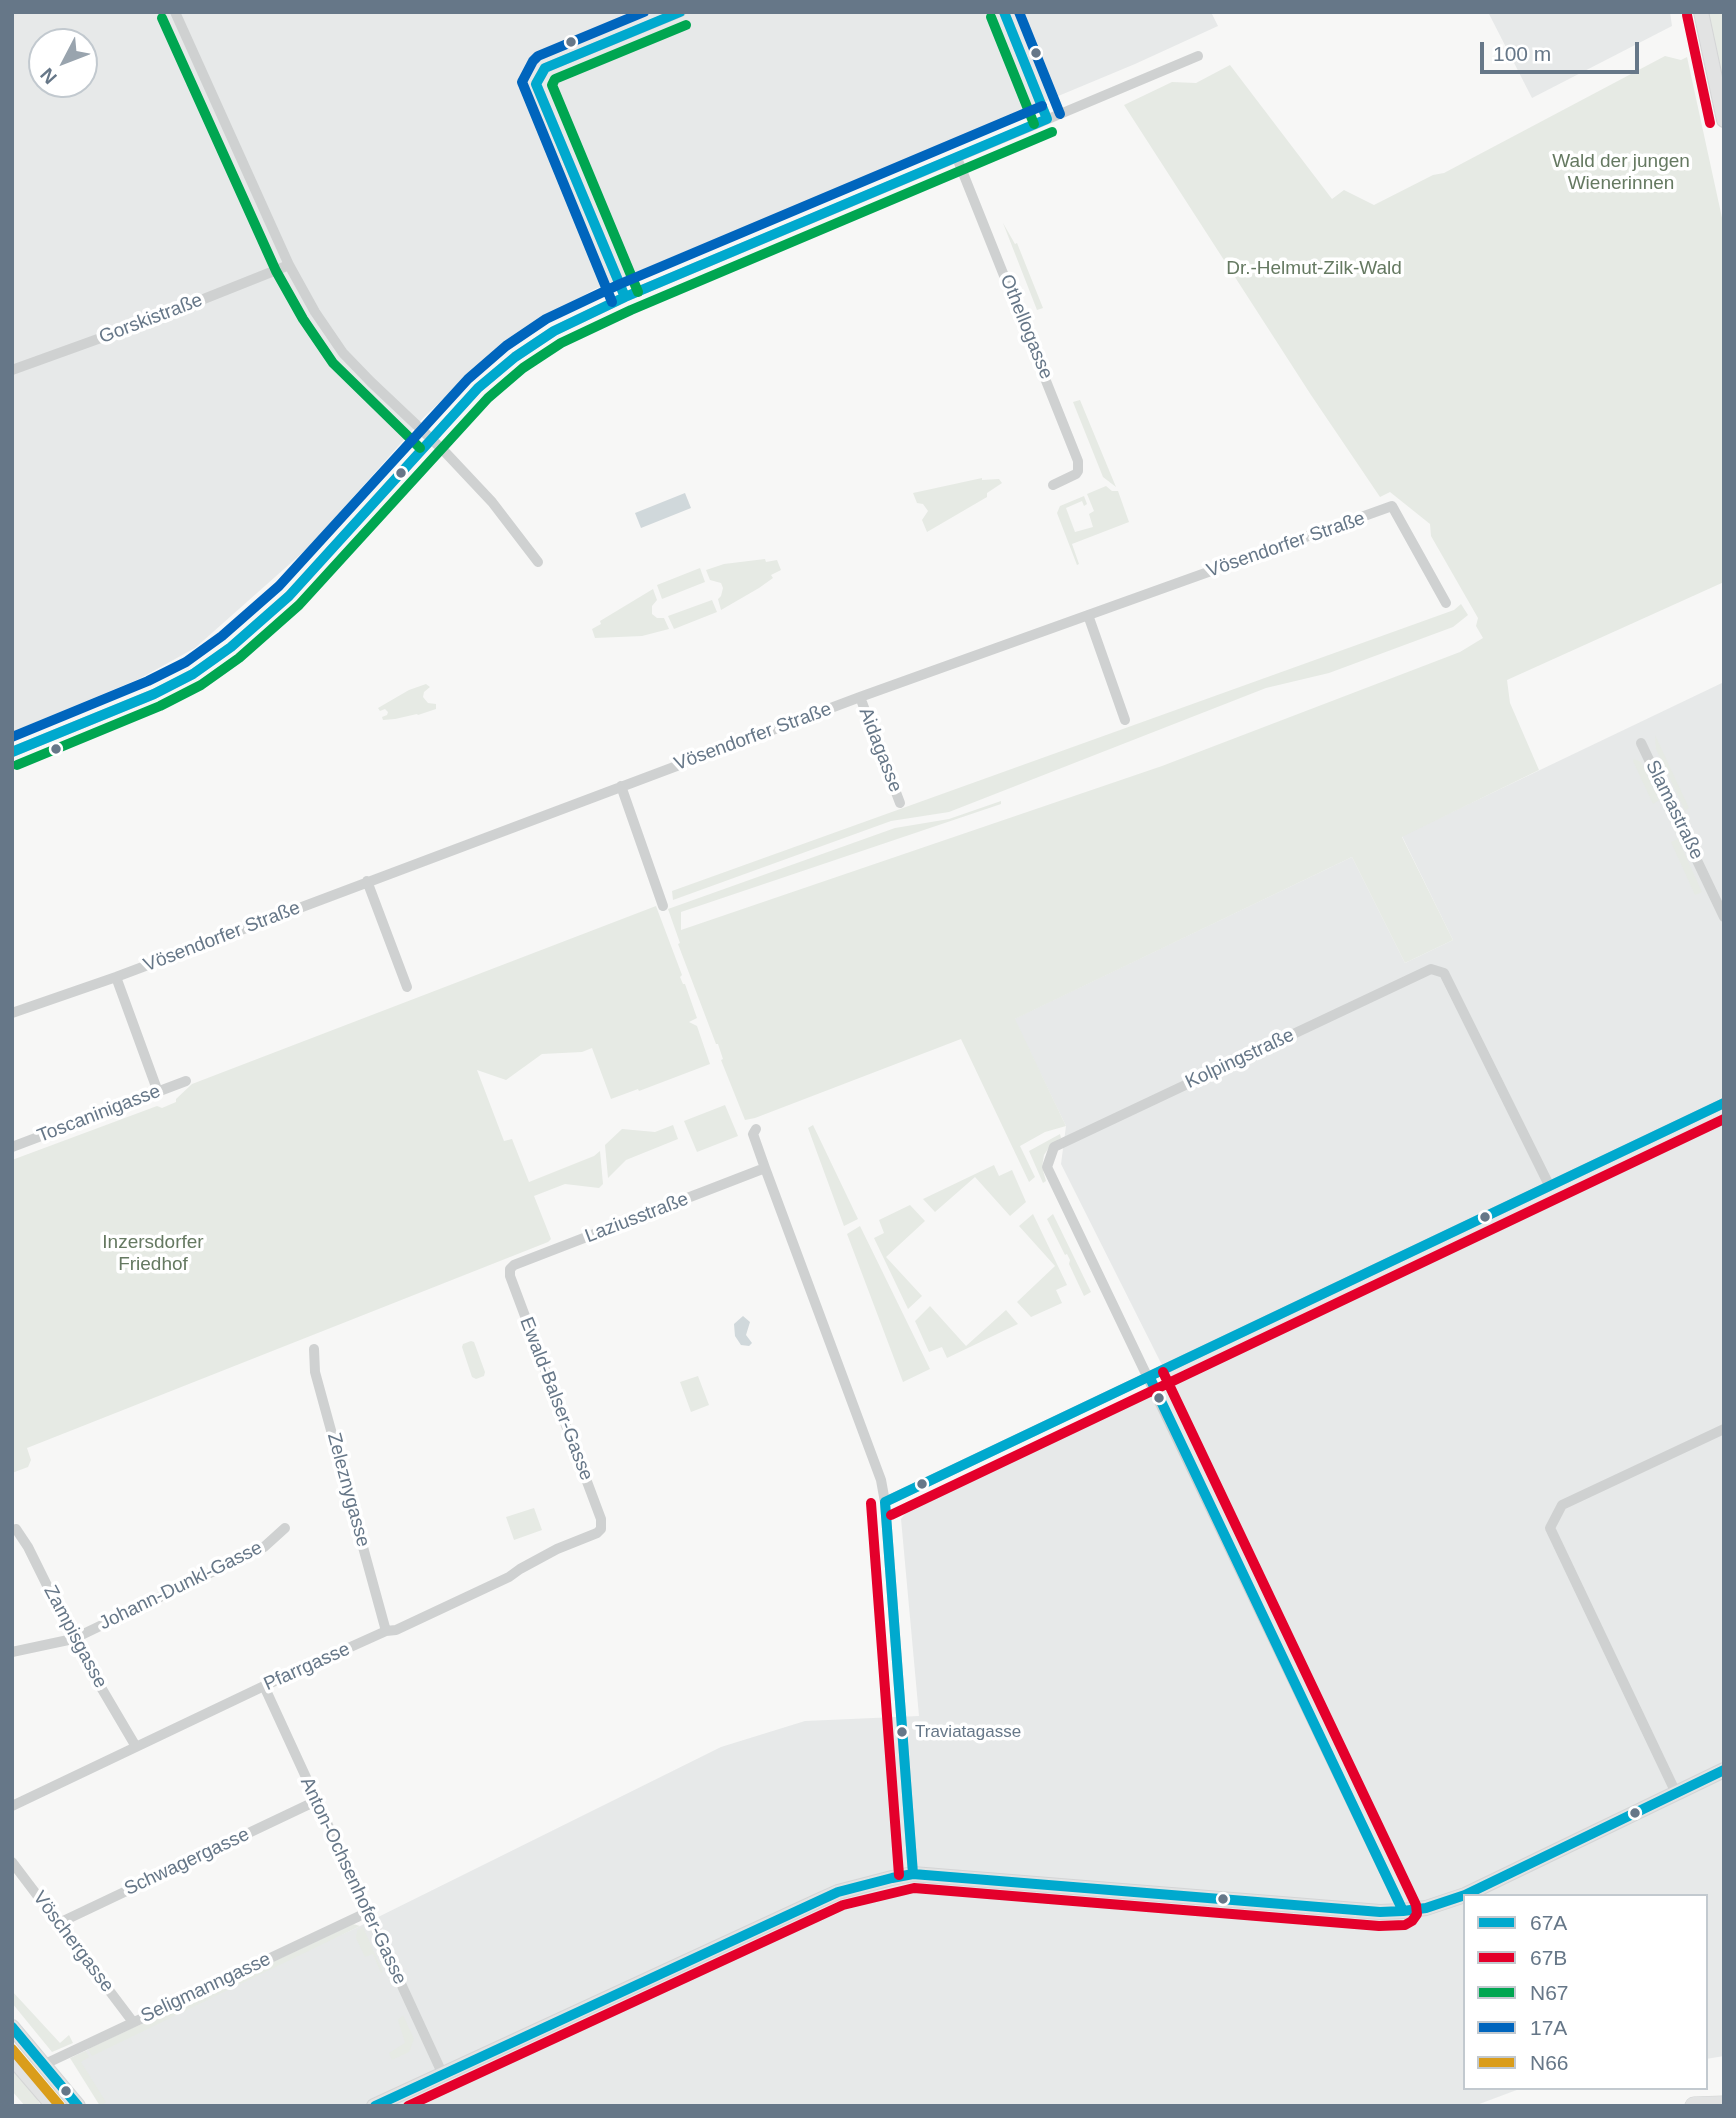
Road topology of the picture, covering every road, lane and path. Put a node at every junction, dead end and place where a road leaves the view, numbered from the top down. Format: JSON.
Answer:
{"nodes":[{"id":1,"x":175,"y":12,"type":"edge"},
{"id":2,"x":681,"y":12,"type":"edge"},
{"id":3,"x":1004,"y":12,"type":"edge"},
{"id":4,"x":1701,"y":12,"type":"edge"},
{"id":5,"x":1198,"y":56,"type":"dead end"},
{"id":6,"x":1047,"y":119,"type":"junction"},
{"id":7,"x":1724,"y":121,"type":"edge"},
{"id":8,"x":957,"y":158,"type":"junction"},
{"id":9,"x":289,"y":265,"type":"junction"},
{"id":10,"x":625,"y":297,"type":"junction"},
{"id":11,"x":12,"y":370,"type":"edge"},
{"id":12,"x":430,"y":439,"type":"junction"},
{"id":13,"x":1053,"y":485,"type":"dead end"},
{"id":14,"x":538,"y":562,"type":"dead end"},
{"id":15,"x":1446,"y":603,"type":"dead end"},
{"id":16,"x":1088,"y":615,"type":"junction"},
{"id":17,"x":860,"y":697,"type":"junction"},
{"id":18,"x":1125,"y":720,"type":"dead end"},
{"id":19,"x":1641,"y":743,"type":"dead end"},
{"id":20,"x":12,"y":752,"type":"edge"},
{"id":21,"x":621,"y":786,"type":"junction"},
{"id":22,"x":900,"y":803,"type":"dead end"},
{"id":23,"x":367,"y":881,"type":"junction"},
{"id":24,"x":663,"y":906,"type":"dead end"},
{"id":25,"x":1724,"y":917,"type":"edge"},
{"id":26,"x":116,"y":977,"type":"junction"},
{"id":27,"x":407,"y":987,"type":"dead end"},
{"id":28,"x":12,"y":1013,"type":"edge"},
{"id":29,"x":186,"y":1081,"type":"dead end"},
{"id":30,"x":158,"y":1092,"type":"junction"},
{"id":31,"x":1724,"y":1103,"type":"edge"},
{"id":32,"x":756,"y":1129,"type":"dead end"},
{"id":33,"x":12,"y":1147,"type":"edge"},
{"id":34,"x":765,"y":1168,"type":"junction"},
{"id":35,"x":1549,"y":1185,"type":"junction"},
{"id":36,"x":510,"y":1269,"type":"joint"},
{"id":37,"x":314,"y":1349,"type":"dead end"},
{"id":38,"x":1150,"y":1378,"type":"junction"},
{"id":39,"x":1724,"y":1429,"type":"edge"},
{"id":40,"x":885,"y":1502,"type":"junction"},
{"id":41,"x":285,"y":1528,"type":"dead end"},
{"id":42,"x":16,"y":1529,"type":"dead end"},
{"id":43,"x":601,"y":1529,"type":"joint"},
{"id":44,"x":386,"y":1631,"type":"junction"},
{"id":45,"x":74,"y":1639,"type":"junction"},
{"id":46,"x":12,"y":1652,"type":"edge"},
{"id":47,"x":264,"y":1686,"type":"junction"},
{"id":48,"x":135,"y":1745,"type":"junction"},
{"id":49,"x":1724,"y":1770,"type":"edge"},
{"id":50,"x":1676,"y":1793,"type":"junction"},
{"id":51,"x":316,"y":1801,"type":"junction"},
{"id":52,"x":12,"y":1805,"type":"edge"},
{"id":53,"x":12,"y":1862,"type":"edge"},
{"id":54,"x":913,"y":1874,"type":"junction"},
{"id":55,"x":1466,"y":1894,"type":"edge"},
{"id":56,"x":1463,"y":1896,"type":"edge"},
{"id":57,"x":1403,"y":1911,"type":"junction"},
{"id":58,"x":368,"y":1912,"type":"junction"},
{"id":59,"x":59,"y":1923,"type":"junction"},
{"id":60,"x":133,"y":2022,"type":"junction"},
{"id":61,"x":12,"y":2027,"type":"edge"},
{"id":62,"x":12,"y":2058,"type":"edge"},
{"id":63,"x":45,"y":2064,"type":"junction"},
{"id":64,"x":443,"y":2075,"type":"junction"},
{"id":65,"x":1724,"y":2098,"type":"edge"},
{"id":66,"x":1700,"y":2105,"type":"edge"},
{"id":67,"x":1724,"y":2105,"type":"edge"},
{"id":68,"x":53,"y":2106,"type":"edge"},
{"id":69,"x":78,"y":2106,"type":"edge"},
{"id":70,"x":374,"y":2106,"type":"edge"},
{"id":71,"x":1694,"y":2106,"type":"edge"}],
"edges":[{"from":1,"to":9,"type":"street"},
{"from":2,"to":10,"type":"street"},
{"from":3,"to":6,"type":"street"},
{"from":4,"to":7,"type":"main road"},
{"from":5,"to":6,"type":"street"},
{"from":6,"to":8,"type":"street"},
{"from":8,"to":10,"type":"street"},
{"from":8,"to":13,"type":"street","name":"Othellogasse"},
{"from":9,"to":11,"type":"street","name":"Gorskistraße"},
{"from":9,"to":12,"type":"street"},
{"from":10,"to":12,"type":"street"},
{"from":12,"to":14,"type":"street"},
{"from":12,"to":20,"type":"street"},
{"from":15,"to":16,"type":"street","name":"Vösendorfer Straße"},
{"from":16,"to":17,"type":"street","name":"Vösendorfer Straße"},
{"from":16,"to":18,"type":"street"},
{"from":17,"to":21,"type":"street","name":"Vösendorfer Straße"},
{"from":17,"to":22,"type":"street","name":"Aidagasse"},
{"from":19,"to":25,"type":"street","name":"Slamastraße"},
{"from":21,"to":23,"type":"street","name":"Vösendorfer Straße"},
{"from":21,"to":24,"type":"street"},
{"from":23,"to":26,"type":"street","name":"Vösendorfer Straße"},
{"from":23,"to":27,"type":"street"},
{"from":26,"to":28,"type":"street","name":"Vösendorfer Straße"},
{"from":26,"to":30,"type":"street"},
{"from":29,"to":30,"type":"street","name":"Toscaninigasse"},
{"from":30,"to":33,"type":"street","name":"Toscaninigasse"},
{"from":31,"to":35,"type":"street"},
{"from":32,"to":34,"type":"street"},
{"from":34,"to":36,"type":"street","name":"Laziusstraße"},
{"from":34,"to":40,"type":"street"},
{"from":35,"to":38,"type":"street"},
{"from":35,"to":38,"type":"street","name":"Kolpingstraße"},
{"from":36,"to":43,"type":"street","name":"Ewald-Balser-Gasse"},
{"from":37,"to":44,"type":"street","name":"Zeleznygasse"},
{"from":38,"to":40,"type":"street"},
{"from":38,"to":57,"type":"street","name":"Kolpingstraße"},
{"from":39,"to":50,"type":"street"},
{"from":40,"to":54,"type":"street"},
{"from":41,"to":45,"type":"street","name":"Johann-Dunkl-Gasse"},
{"from":42,"to":45,"type":"street","name":"Zampisgasse"},
{"from":43,"to":44,"type":"street","name":"Pfarrgasse"},
{"from":44,"to":47,"type":"street","name":"Pfarrgasse"},
{"from":45,"to":46,"type":"street","name":"Johann-Dunkl-Gasse"},
{"from":45,"to":48,"type":"street","name":"Zampisgasse"},
{"from":47,"to":48,"type":"street","name":"Pfarrgasse"},
{"from":47,"to":51,"type":"street","name":"Anton-Ochsenhofer-Gasse"},
{"from":48,"to":52,"type":"street","name":"Pfarrgasse"},
{"from":49,"to":50,"type":"main road"},
{"from":50,"to":55,"type":"main road"},
{"from":51,"to":58,"type":"street","name":"Anton-Ochsenhofer-Gasse"},
{"from":51,"to":59,"type":"street","name":"Schwagergasse"},
{"from":53,"to":59,"type":"street","name":"Vöschergasse"},
{"from":54,"to":57,"type":"main road"},
{"from":54,"to":64,"type":"main road"},
{"from":56,"to":57,"type":"main road"},
{"from":58,"to":60,"type":"street","name":"Seligmanngasse"},
{"from":58,"to":64,"type":"street","name":"Anton-Ochsenhofer-Gasse"},
{"from":59,"to":60,"type":"street","name":"Vöschergasse"},
{"from":60,"to":63,"type":"street","name":"Seligmanngasse"},
{"from":61,"to":63,"type":"main road"},
{"from":62,"to":68,"type":"main road"},
{"from":63,"to":69,"type":"main road"},
{"from":64,"to":70,"type":"main road"},
{"from":65,"to":66,"type":"highway"},
{"from":66,"to":67,"type":"highway"},
{"from":66,"to":71,"type":"highway"}]}
